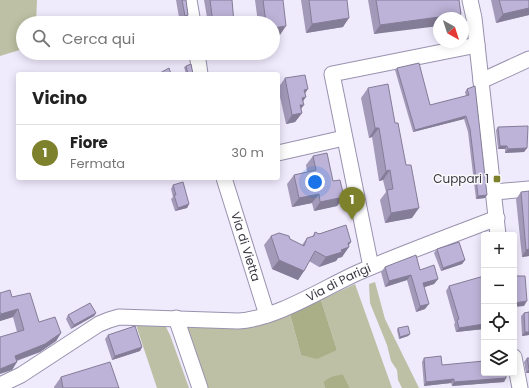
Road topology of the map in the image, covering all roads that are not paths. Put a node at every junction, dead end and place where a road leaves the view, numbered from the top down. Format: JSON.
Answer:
{"nodes":[{"id":1,"x":189,"y":0,"type":"edge"},
{"id":2,"x":470,"y":0,"type":"edge"},
{"id":3,"x":192,"y":16,"type":"edge"},
{"id":4,"x":477,"y":45,"type":"junction"},
{"id":5,"x":529,"y":59,"type":"edge"},
{"id":6,"x":198,"y":60,"type":"edge"},
{"id":7,"x":200,"y":72,"type":"edge"},
{"id":8,"x":481,"y":81,"type":"junction"},
{"id":9,"x":344,"y":138,"type":"junction"},
{"id":10,"x":280,"y":153,"type":"edge"},
{"id":11,"x":225,"y":180,"type":"edge"},
{"id":12,"x":529,"y":189,"type":"edge"},
{"id":13,"x":494,"y":192,"type":"junction"},
{"id":14,"x":497,"y":218,"type":"junction"},
{"id":15,"x":498,"y":232,"type":"edge"},
{"id":16,"x":371,"y":267,"type":"junction"},
{"id":17,"x":267,"y":315,"type":"junction"},
{"id":18,"x":176,"y":318,"type":"junction"},
{"id":19,"x":517,"y":372,"type":"edge"},
{"id":20,"x":0,"y":384,"type":"edge"},
{"id":21,"x":200,"y":388,"type":"edge"},
{"id":22,"x":520,"y":388,"type":"edge"}],
"edges":[{"from":1,"to":3,"type":"street"},
{"from":2,"to":4,"type":"street"},
{"from":4,"to":8,"type":"street"},
{"from":4,"to":9,"type":"street"},
{"from":5,"to":8,"type":"street"},
{"from":6,"to":7,"type":"street"},
{"from":8,"to":13,"type":"street"},
{"from":9,"to":10,"type":"street"},
{"from":9,"to":16,"type":"street"},
{"from":11,"to":17,"type":"street","name":"Via di Vietta"},
{"from":12,"to":13,"type":"street"},
{"from":13,"to":14,"type":"street"},
{"from":14,"to":15,"type":"street"},
{"from":14,"to":16,"type":"street","name":"Via di Parigi"},
{"from":16,"to":17,"type":"street","name":"Via di Parigi"},
{"from":17,"to":18,"type":"street","name":"Via di Parigi"},
{"from":18,"to":20,"type":"street","name":"Via di Parigi"},
{"from":18,"to":21,"type":"street"},
{"from":19,"to":22,"type":"street"}]}
